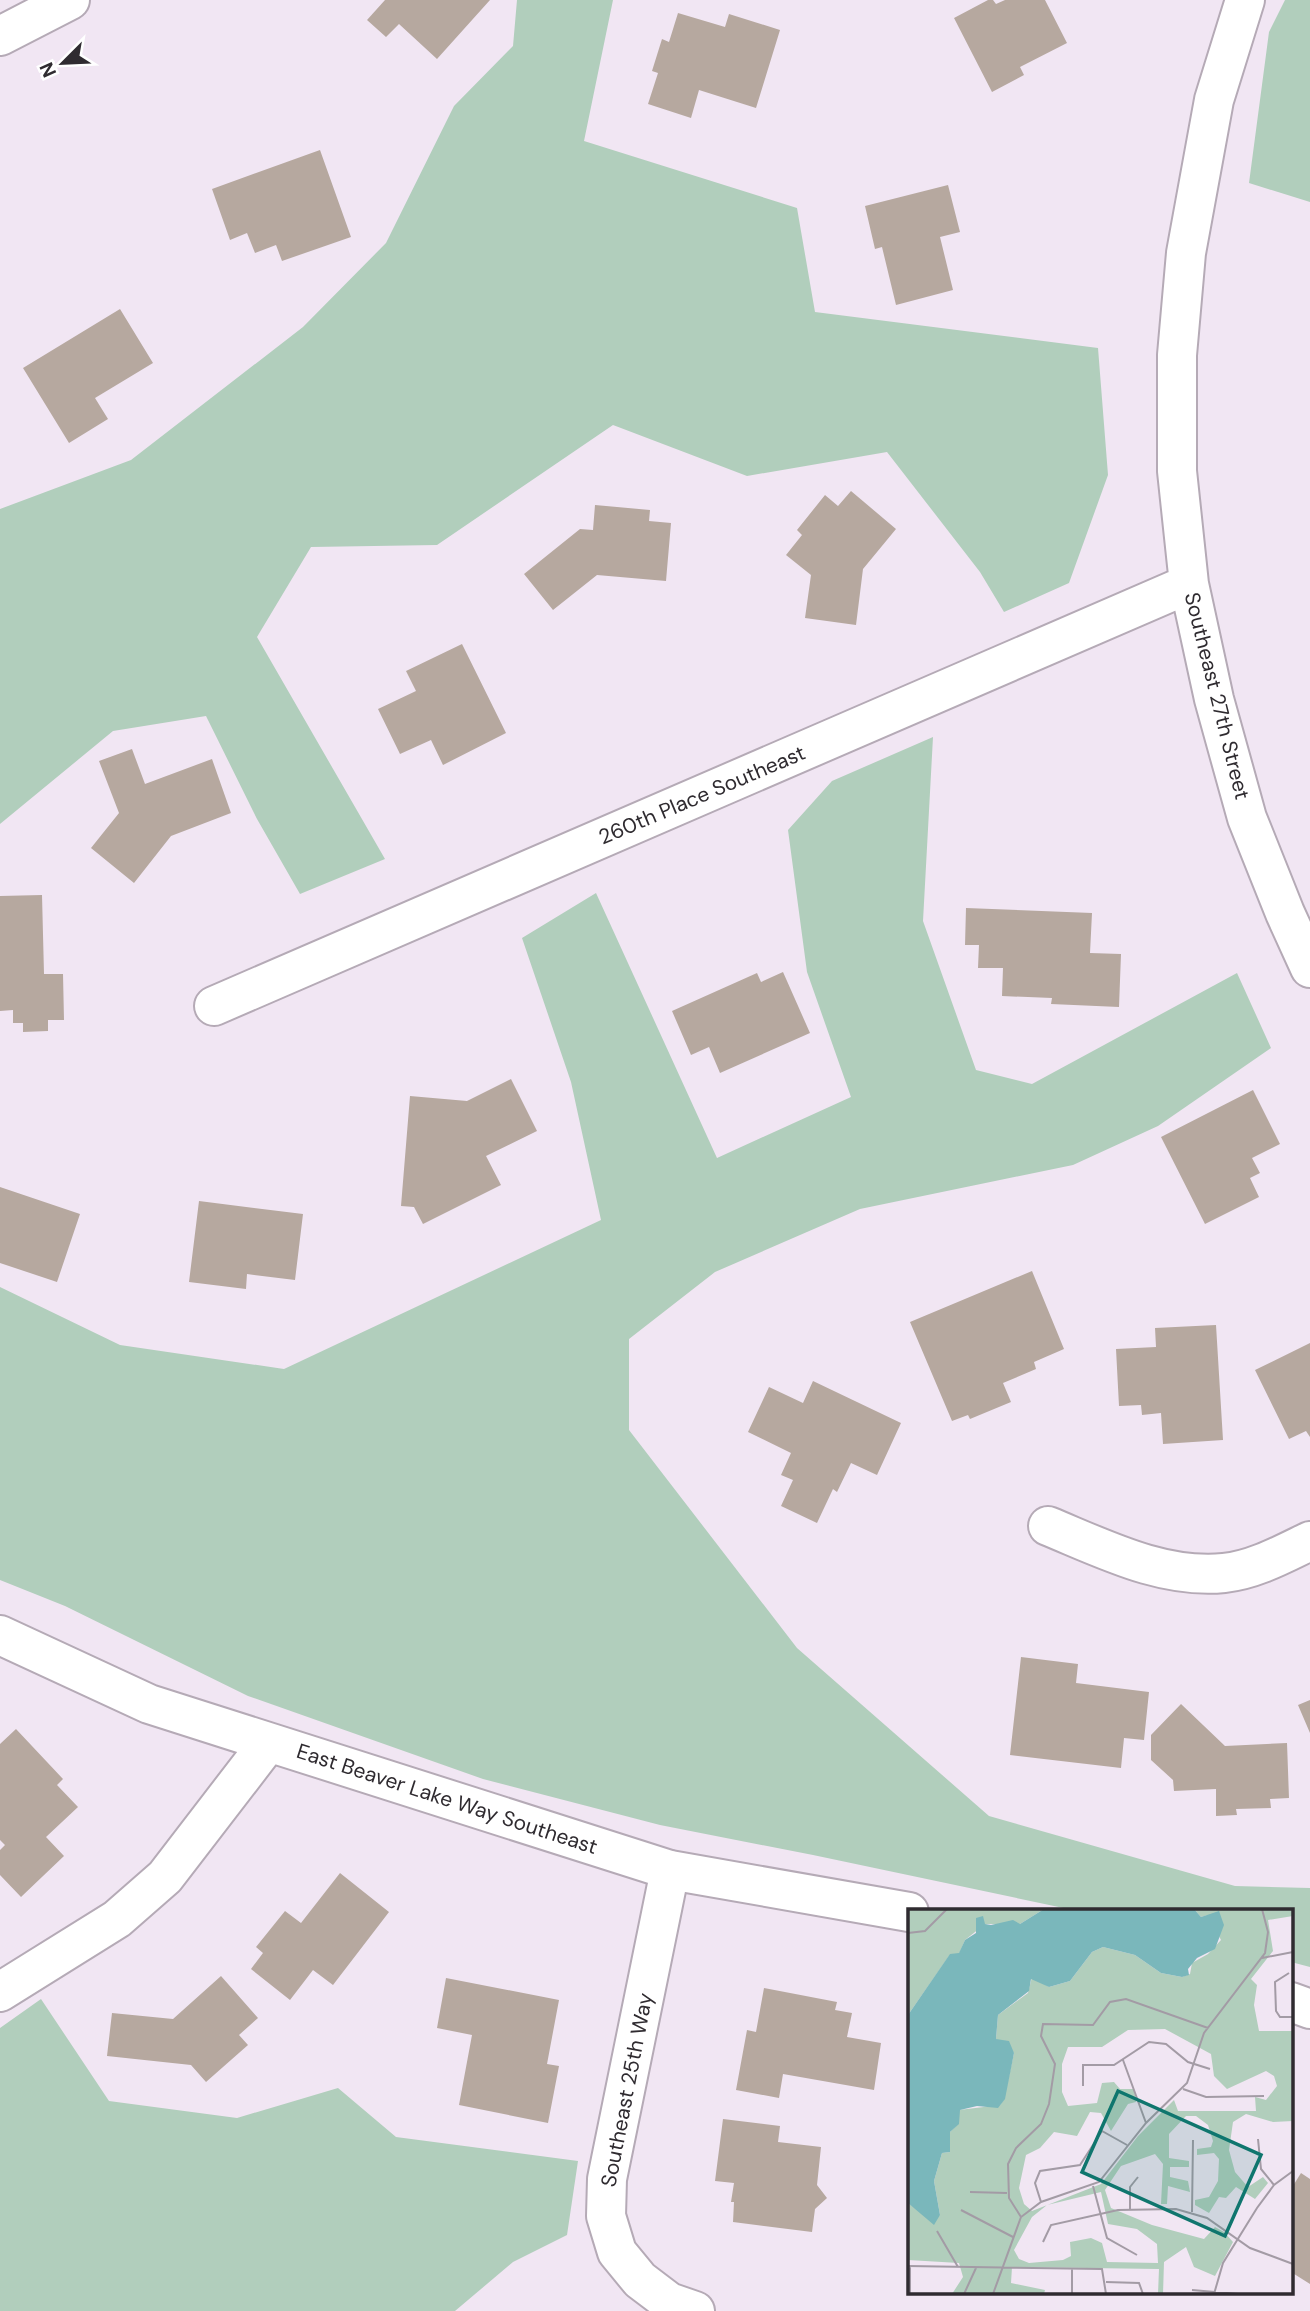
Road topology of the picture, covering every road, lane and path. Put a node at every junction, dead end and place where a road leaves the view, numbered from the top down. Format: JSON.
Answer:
{"nodes":[{"id":1,"x":70,"y":0,"type":"edge"},
{"id":2,"x":1245,"y":0,"type":"edge"},
{"id":3,"x":0,"y":36,"type":"edge"},
{"id":4,"x":1189,"y":584,"type":"junction"},
{"id":5,"x":1310,"y":968,"type":"edge"},
{"id":6,"x":214,"y":1006,"type":"dead end"},
{"id":7,"x":1048,"y":1526,"type":"dead end"},
{"id":8,"x":1310,"y":1541,"type":"edge"},
{"id":9,"x":0,"y":1635,"type":"edge"},
{"id":10,"x":268,"y":1743,"type":"junction"},
{"id":11,"x":670,"y":1870,"type":"junction"},
{"id":12,"x":908,"y":1912,"type":"edge"},
{"id":13,"x":0,"y":1992,"type":"edge"},
{"id":14,"x":1292,"y":2002,"type":"edge"},
{"id":15,"x":1310,"y":2009,"type":"edge"},
{"id":16,"x":695,"y":2311,"type":"edge"}],
"edges":[{"from":1,"to":3,"type":"street"},
{"from":2,"to":4,"type":"street","name":"Southeast 27th Street"},
{"from":4,"to":5,"type":"street","name":"Southeast 27th Street"},
{"from":4,"to":6,"type":"street","name":"260th Place Southeast"},
{"from":7,"to":8,"type":"street"},
{"from":9,"to":10,"type":"street","name":"East Beaver Lake Way Southeast"},
{"from":10,"to":11,"type":"street","name":"East Beaver Lake Way Southeast"},
{"from":10,"to":13,"type":"street"},
{"from":11,"to":12,"type":"street","name":"East Beaver Lake Way Southeast"},
{"from":11,"to":16,"type":"street","name":"Southeast 25th Way"},
{"from":14,"to":15,"type":"street"}]}
